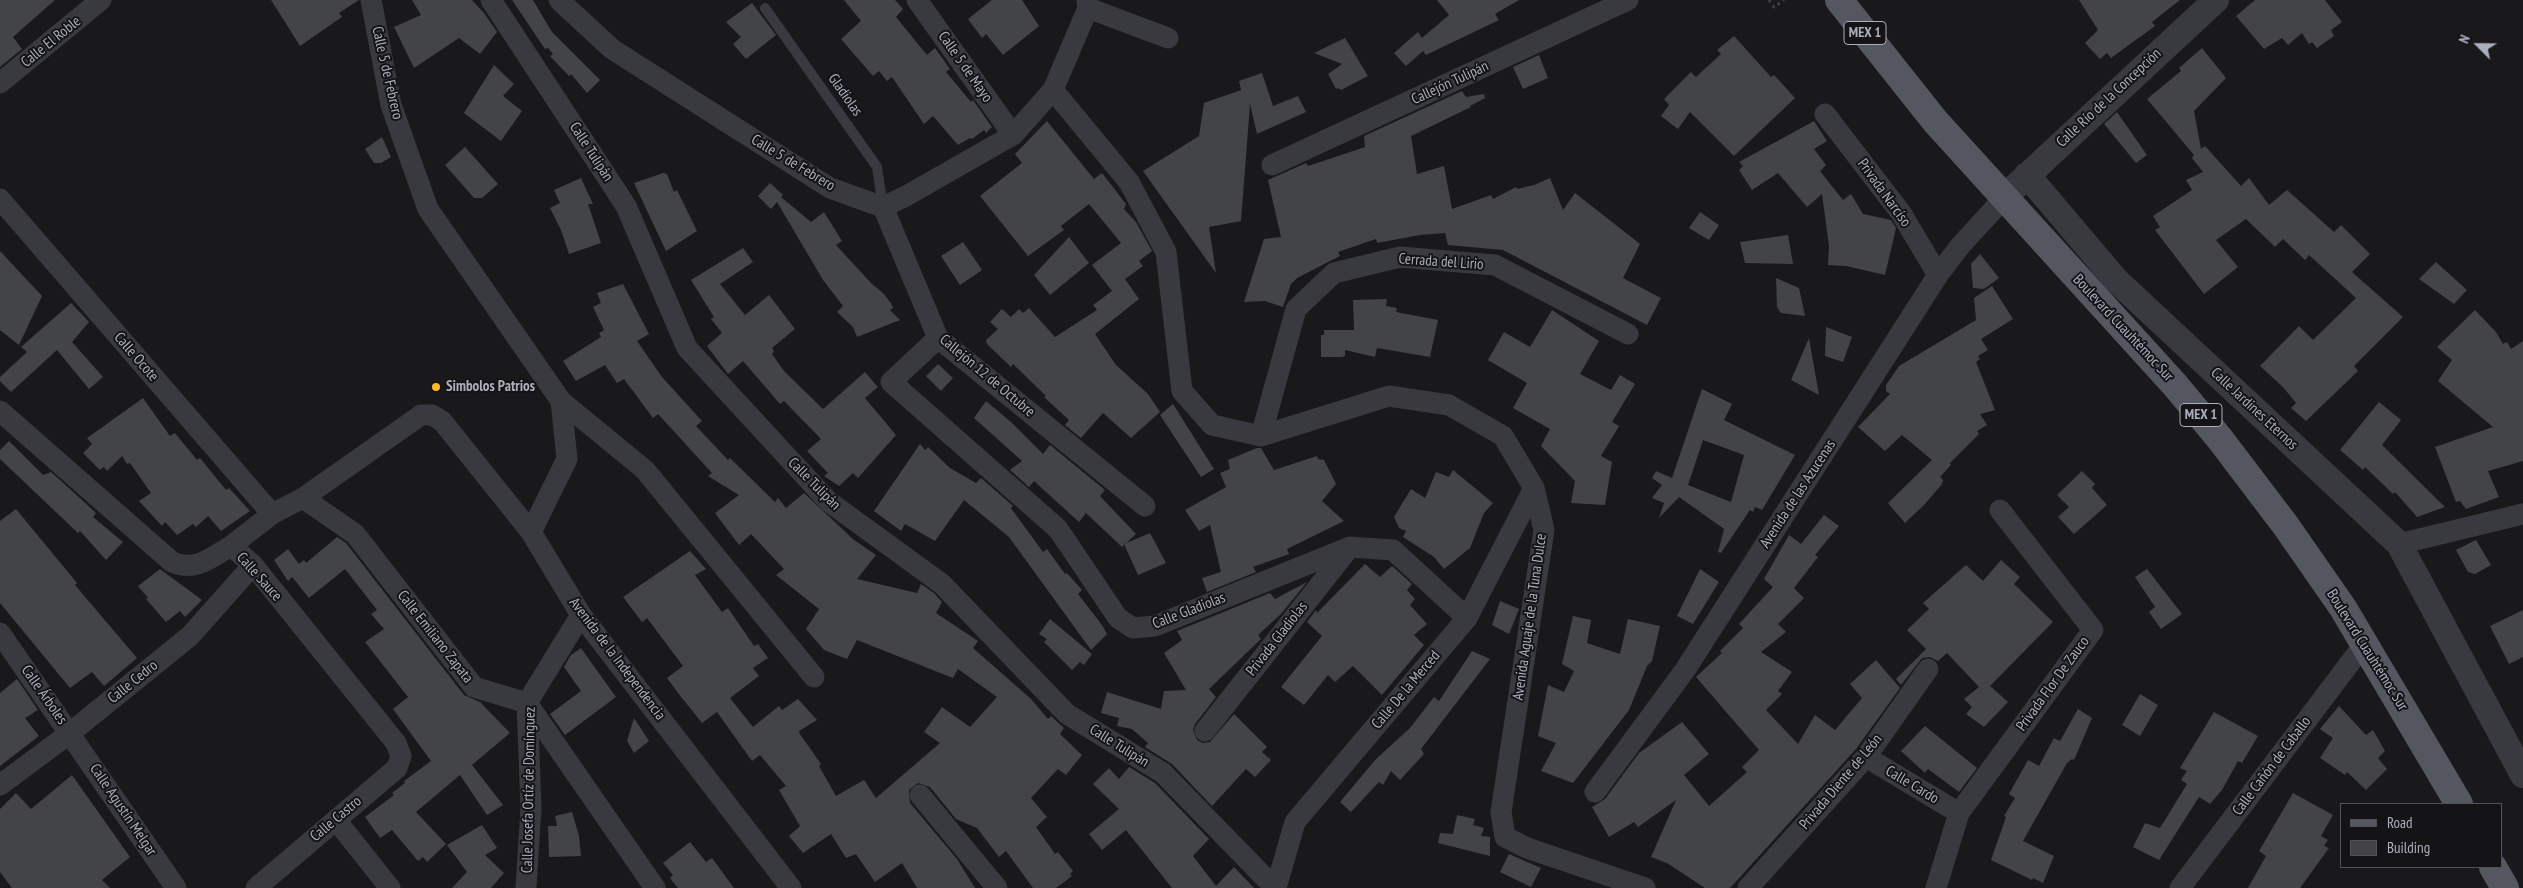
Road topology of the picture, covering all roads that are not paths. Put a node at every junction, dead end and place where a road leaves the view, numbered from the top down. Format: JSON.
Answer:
{"nodes":[{"id":1,"x":102,"y":0,"type":"edge"},
{"id":2,"x":371,"y":0,"type":"edge"},
{"id":3,"x":491,"y":0,"type":"edge"},
{"id":4,"x":559,"y":0,"type":"edge"},
{"id":5,"x":917,"y":0,"type":"edge"},
{"id":6,"x":1628,"y":0,"type":"edge"},
{"id":7,"x":1839,"y":0,"type":"edge"},
{"id":8,"x":1088,"y":4,"type":"edge"},
{"id":9,"x":2204,"y":4,"type":"edge"},
{"id":10,"x":765,"y":8,"type":"dead end"},
{"id":11,"x":1168,"y":38,"type":"dead end"},
{"id":12,"x":0,"y":83,"type":"edge"},
{"id":13,"x":1053,"y":90,"type":"junction"},
{"id":14,"x":1825,"y":114,"type":"dead end"},
{"id":15,"x":1013,"y":134,"type":"junction"},
{"id":16,"x":1272,"y":165,"type":"dead end"},
{"id":17,"x":2027,"y":176,"type":"junction"},
{"id":18,"x":2004,"y":198,"type":"junction"},
{"id":19,"x":0,"y":199,"type":"edge"},
{"id":20,"x":883,"y":207,"type":"junction"},
{"id":21,"x":1938,"y":275,"type":"junction"},
{"id":22,"x":1628,"y":334,"type":"dead end"},
{"id":23,"x":938,"y":338,"type":"junction"},
{"id":24,"x":561,"y":401,"type":"junction"},
{"id":25,"x":0,"y":411,"type":"edge"},
{"id":26,"x":1261,"y":436,"type":"junction"},
{"id":27,"x":1534,"y":488,"type":"junction"},
{"id":28,"x":303,"y":498,"type":"junction"},
{"id":29,"x":1145,"y":506,"type":"dead end"},
{"id":30,"x":2000,"y":510,"type":"dead end"},
{"id":31,"x":272,"y":514,"type":"junction"},
{"id":32,"x":2523,"y":514,"type":"edge"},
{"id":33,"x":531,"y":532,"type":"junction"},
{"id":34,"x":2399,"y":544,"type":"junction"},
{"id":35,"x":231,"y":546,"type":"junction"},
{"id":36,"x":1350,"y":547,"type":"junction"},
{"id":37,"x":253,"y":565,"type":"junction"},
{"id":38,"x":581,"y":616,"type":"junction"},
{"id":39,"x":1467,"y":618,"type":"junction"},
{"id":40,"x":0,"y":633,"type":"edge"},
{"id":41,"x":2365,"y":643,"type":"junction"},
{"id":42,"x":1928,"y":669,"type":"dead end"},
{"id":43,"x":814,"y":677,"type":"dead end"},
{"id":44,"x":527,"y":703,"type":"junction"},
{"id":45,"x":1205,"y":731,"type":"dead end"},
{"id":46,"x":70,"y":733,"type":"junction"},
{"id":47,"x":396,"y":743,"type":"joint"},
{"id":48,"x":1866,"y":757,"type":"junction"},
{"id":49,"x":2523,"y":775,"type":"edge"},
{"id":50,"x":0,"y":785,"type":"edge"},
{"id":51,"x":1595,"y":792,"type":"dead end"},
{"id":52,"x":920,"y":795,"type":"dead end"},
{"id":53,"x":2458,"y":803,"type":"edge"},
{"id":54,"x":1959,"y":813,"type":"junction"},
{"id":55,"x":336,"y":820,"type":"junction"},
{"id":56,"x":2494,"y":868,"type":"edge"},
{"id":57,"x":176,"y":888,"type":"edge"},
{"id":58,"x":256,"y":888,"type":"edge"},
{"id":59,"x":390,"y":888,"type":"edge"},
{"id":60,"x":526,"y":888,"type":"edge"},
{"id":61,"x":655,"y":888,"type":"edge"},
{"id":62,"x":791,"y":888,"type":"edge"},
{"id":63,"x":998,"y":888,"type":"edge"},
{"id":64,"x":1276,"y":888,"type":"edge"},
{"id":65,"x":1645,"y":888,"type":"edge"},
{"id":66,"x":1748,"y":888,"type":"edge"},
{"id":67,"x":1936,"y":888,"type":"edge"},
{"id":68,"x":2180,"y":888,"type":"edge"},
{"id":69,"x":2505,"y":888,"type":"edge"}],
"edges":[{"from":1,"to":12,"type":"street","name":"Calle El Roble"},
{"from":2,"to":24,"type":"street","name":"Calle 5 de Febrero"},
{"from":3,"to":64,"type":"street","name":"Calle Tulipán"},
{"from":4,"to":20,"type":"street","name":"Calle 5 de Febrero"},
{"from":5,"to":15,"type":"street","name":"Calle 5 de Mayo"},
{"from":6,"to":16,"type":"street","name":"Callejón Tulipán"},
{"from":7,"to":18,"type":"main road","name":"Boulevard Cuauhtémoc Sur","number":"MEX 1"},
{"from":8,"to":11,"type":"street"},
{"from":8,"to":13,"type":"street"},
{"from":9,"to":17,"type":"street","name":"Calle Río de la Concepción"},
{"from":10,"to":20,"type":"lane","name":"Gladiolas"},
{"from":13,"to":15,"type":"street"},
{"from":13,"to":26,"type":"street"},
{"from":14,"to":21,"type":"street","name":"Privada Narcíso"},
{"from":15,"to":20,"type":"street"},
{"from":17,"to":18,"type":"street","name":"Calle Río de la Concepción"},
{"from":17,"to":34,"type":"street","name":"Calle Jardines Eternos"},
{"from":18,"to":21,"type":"street","name":"Avenida de las Azucenas"},
{"from":18,"to":41,"type":"main road","name":"Boulevard Cuauhtémoc Sur","number":"MEX 1"},
{"from":19,"to":31,"type":"street","name":"Calle Ocote"},
{"from":20,"to":23,"type":"street","name":"Callejón 12 de Octubre"},
{"from":21,"to":51,"type":"street","name":"Avenida de las Azucenas"},
{"from":22,"to":26,"type":"street","name":"Cerrada del Lirio"},
{"from":23,"to":29,"type":"street","name":"Callejón 12 de Octubre"},
{"from":23,"to":36,"type":"street","name":"Calle Gladiolas"},
{"from":24,"to":33,"type":"street"},
{"from":24,"to":43,"type":"street"},
{"from":25,"to":35,"type":"street","name":"Calle Sauce"},
{"from":26,"to":27,"type":"street","name":"Avenida Aguaje de la Tuna Dulce"},
{"from":27,"to":39,"type":"street","name":"Calle De la Merced"},
{"from":27,"to":65,"type":"street","name":"Avenida Aguaje de la Tuna Dulce"},
{"from":28,"to":31,"type":"street"},
{"from":28,"to":33,"type":"street","name":"Avenida de la Independencia"},
{"from":28,"to":44,"type":"street","name":"Calle Emiliano Zapata"},
{"from":30,"to":54,"type":"street","name":"Privada Flor De Zauco"},
{"from":31,"to":35,"type":"street"},
{"from":32,"to":34,"type":"street"},
{"from":33,"to":38,"type":"street","name":"Avenida de la Independencia"},
{"from":34,"to":49,"type":"street","name":"Calle Jardines Eternos"},
{"from":35,"to":37,"type":"street","name":"Calle Sauce"},
{"from":36,"to":39,"type":"street","name":"Calle Gladiolas"},
{"from":36,"to":45,"type":"street","name":"Privada Gladiolas"},
{"from":37,"to":46,"type":"street","name":"Calle Cedro"},
{"from":37,"to":47,"type":"street","name":"Calle Sauce"},
{"from":38,"to":44,"type":"street","name":"Calle Josefa Ortíz de Domínguez"},
{"from":38,"to":62,"type":"street","name":"Avenida de la Independencia"},
{"from":39,"to":64,"type":"street","name":"Calle De la Merced"},
{"from":40,"to":46,"type":"street","name":"Calle Árboles"},
{"from":41,"to":53,"type":"main road","name":"Boulevard Cuauhtémoc Sur","number":"MEX 1"},
{"from":41,"to":68,"type":"street","name":"Calle Cañón de Caballo"},
{"from":42,"to":48,"type":"street","name":"Privada Diente de León"},
{"from":44,"to":60,"type":"street","name":"Calle Josefa Ortíz de Domínguez"},
{"from":44,"to":61,"type":"street"},
{"from":46,"to":50,"type":"street","name":"Calle Cedro"},
{"from":46,"to":57,"type":"street","name":"Calle Agustín Melgar"},
{"from":47,"to":55,"type":"street","name":"Calle Castro"},
{"from":48,"to":54,"type":"street","name":"Calle Cardo"},
{"from":48,"to":66,"type":"street","name":"Privada Diente de León"},
{"from":52,"to":63,"type":"street"},
{"from":54,"to":67,"type":"street"},
{"from":55,"to":58,"type":"street","name":"Calle Castro"},
{"from":55,"to":59,"type":"street"},
{"from":56,"to":69,"type":"main road"}]}
